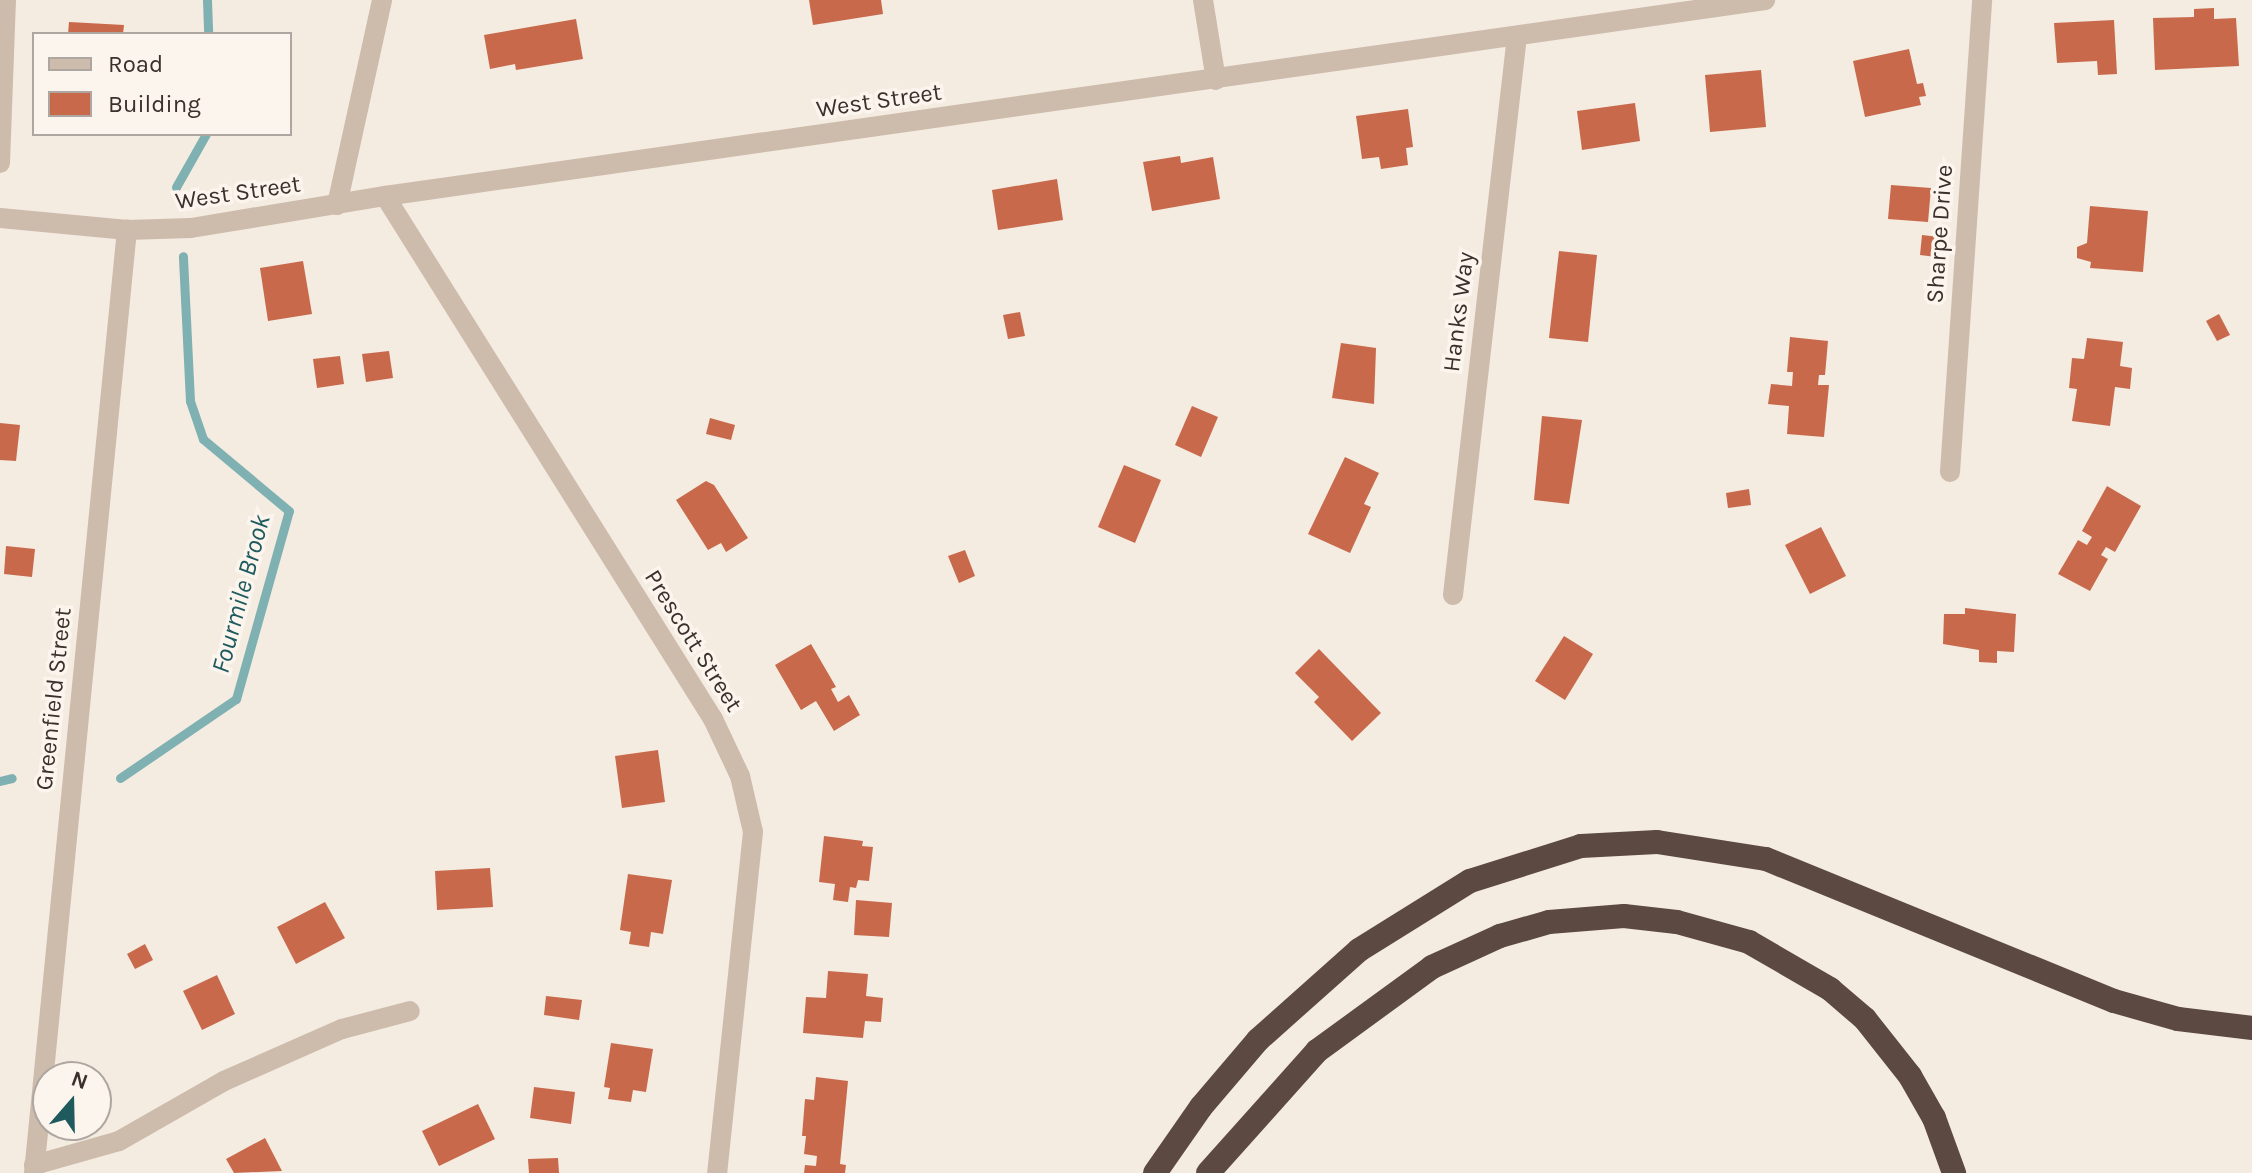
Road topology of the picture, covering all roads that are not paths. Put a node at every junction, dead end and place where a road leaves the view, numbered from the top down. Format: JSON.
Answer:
{"nodes":[{"id":1,"x":6,"y":0,"type":"edge"},
{"id":2,"x":382,"y":0,"type":"edge"},
{"id":3,"x":1203,"y":0,"type":"edge"},
{"id":4,"x":1765,"y":0,"type":"edge"},
{"id":5,"x":1982,"y":0,"type":"edge"},
{"id":6,"x":1517,"y":36,"type":"junction"},
{"id":7,"x":1216,"y":80,"type":"junction"},
{"id":8,"x":0,"y":163,"type":"edge"},
{"id":9,"x":385,"y":196,"type":"junction"},
{"id":10,"x":337,"y":205,"type":"junction"},
{"id":11,"x":0,"y":218,"type":"edge"},
{"id":12,"x":127,"y":230,"type":"junction"},
{"id":13,"x":1950,"y":472,"type":"dead end"},
{"id":14,"x":1453,"y":595,"type":"dead end"},
{"id":15,"x":410,"y":1011,"type":"dead end"},
{"id":16,"x":2252,"y":1028,"type":"edge"},
{"id":17,"x":34,"y":1169,"type":"edge"},
{"id":18,"x":717,"y":1173,"type":"edge"},
{"id":19,"x":1155,"y":1173,"type":"edge"},
{"id":20,"x":1208,"y":1173,"type":"edge"},
{"id":21,"x":1954,"y":1173,"type":"edge"}],
"edges":[{"from":1,"to":8,"type":"street"},
{"from":2,"to":10,"type":"street"},
{"from":3,"to":7,"type":"street"},
{"from":4,"to":6,"type":"street","name":"West Street"},
{"from":5,"to":13,"type":"street","name":"Sharpe Drive"},
{"from":6,"to":7,"type":"street","name":"West Street"},
{"from":6,"to":14,"type":"street","name":"Hanks Way"},
{"from":7,"to":9,"type":"street","name":"West Street"},
{"from":9,"to":10,"type":"street","name":"West Street"},
{"from":9,"to":18,"type":"street","name":"Prescott Street"},
{"from":10,"to":12,"type":"street","name":"West Street"},
{"from":11,"to":12,"type":"street","name":"West Street"},
{"from":12,"to":17,"type":"street","name":"Greenfield Street"},
{"from":15,"to":17,"type":"street"},
{"from":16,"to":19,"type":"highway"},
{"from":20,"to":21,"type":"highway"}]}
